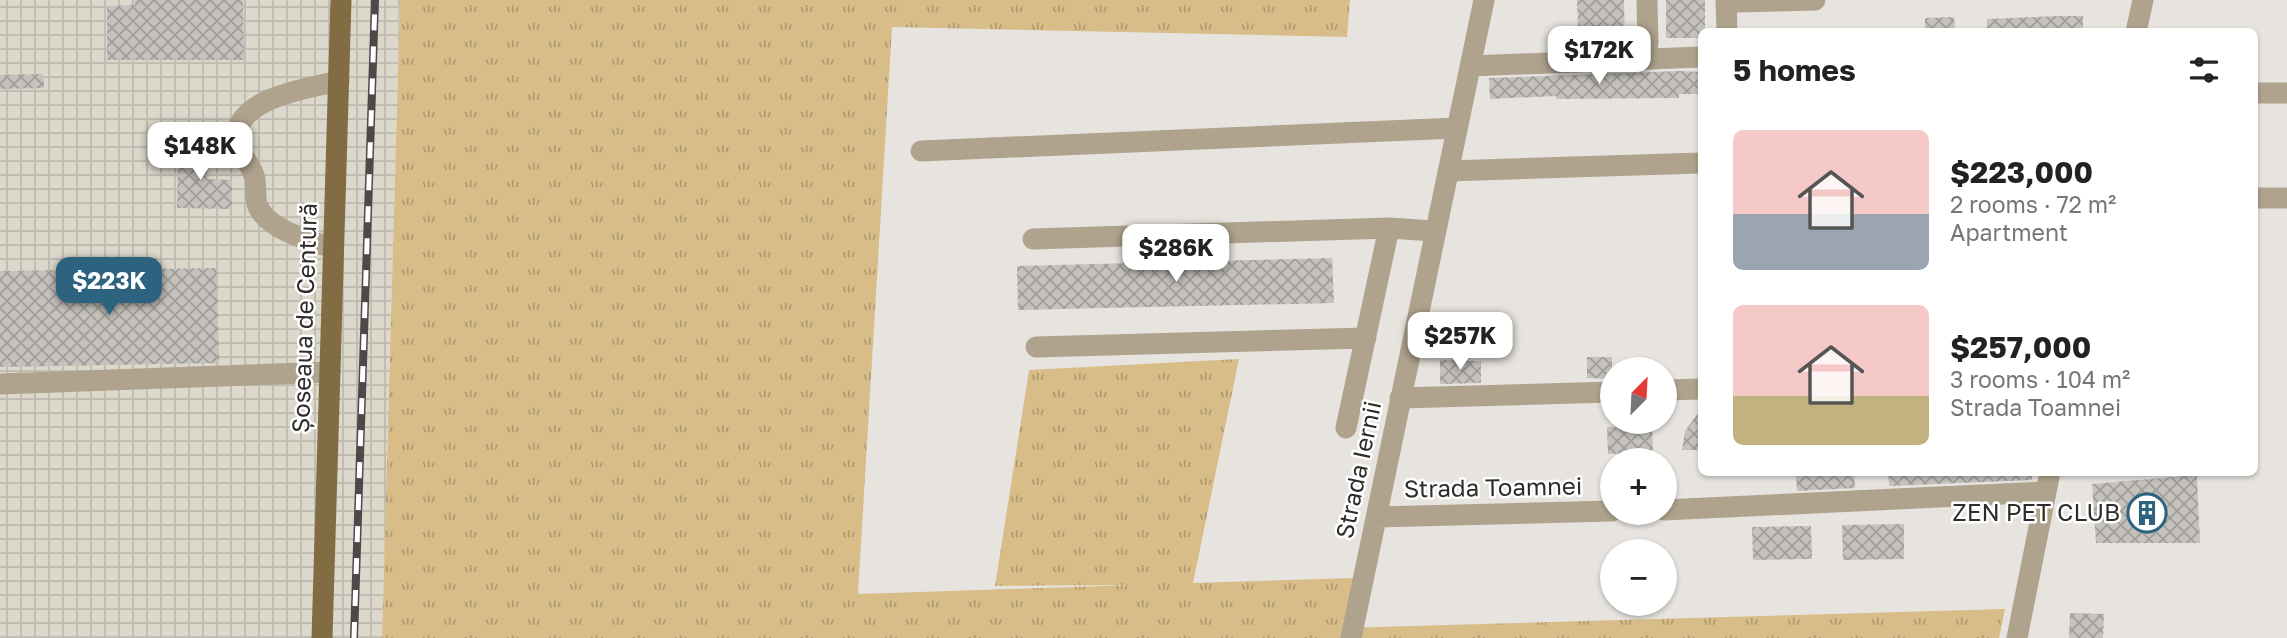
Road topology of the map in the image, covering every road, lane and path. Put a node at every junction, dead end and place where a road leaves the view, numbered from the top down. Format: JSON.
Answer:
{"nodes":[{"id":1,"x":341,"y":0,"type":"edge"},
{"id":2,"x":1484,"y":0,"type":"edge"},
{"id":3,"x":1647,"y":0,"type":"edge"},
{"id":4,"x":1815,"y":0,"type":"edge"},
{"id":5,"x":2143,"y":0,"type":"edge"},
{"id":6,"x":1732,"y":1,"type":"edge"},
{"id":7,"x":1728,"y":28,"type":"edge"},
{"id":8,"x":2137,"y":28,"type":"edge"},
{"id":9,"x":1647,"y":44,"type":"dead end"},
{"id":10,"x":1698,"y":57,"type":"edge"},
{"id":11,"x":1470,"y":66,"type":"junction"},
{"id":12,"x":339,"y":80,"type":"junction"},
{"id":13,"x":2258,"y":93,"type":"edge"},
{"id":14,"x":2287,"y":93,"type":"edge"},
{"id":15,"x":1457,"y":128,"type":"junction"},
{"id":16,"x":921,"y":151,"type":"dead end"},
{"id":17,"x":1698,"y":163,"type":"edge"},
{"id":18,"x":1448,"y":171,"type":"junction"},
{"id":19,"x":2258,"y":198,"type":"edge"},
{"id":20,"x":2287,"y":198,"type":"edge"},
{"id":21,"x":1389,"y":228,"type":"junction"},
{"id":22,"x":1434,"y":232,"type":"junction"},
{"id":23,"x":1033,"y":239,"type":"dead end"},
{"id":24,"x":333,"y":248,"type":"junction"},
{"id":25,"x":1366,"y":338,"type":"junction"},
{"id":26,"x":1036,"y":347,"type":"dead end"},
{"id":27,"x":330,"y":372,"type":"junction"},
{"id":28,"x":0,"y":384,"type":"edge"},
{"id":29,"x":1698,"y":389,"type":"edge"},
{"id":30,"x":1677,"y":390,"type":"edge"},
{"id":31,"x":1600,"y":392,"type":"edge"},
{"id":32,"x":1400,"y":398,"type":"junction"},
{"id":33,"x":1346,"y":428,"type":"dead end"},
{"id":34,"x":2048,"y":482,"type":"edge"},
{"id":35,"x":1677,"y":509,"type":"edge"},
{"id":36,"x":1600,"y":511,"type":"edge"},
{"id":37,"x":1376,"y":517,"type":"junction"},
{"id":38,"x":322,"y":638,"type":"edge"},
{"id":39,"x":1351,"y":638,"type":"edge"},
{"id":40,"x":2017,"y":638,"type":"edge"}],
"edges":[{"from":1,"to":12,"type":"main road","name":"Șoseaua de Centură"},
{"from":2,"to":11,"type":"street","name":"Strada Iernii"},
{"from":3,"to":9,"type":"street"},
{"from":4,"to":6,"type":"street"},
{"from":5,"to":8,"type":"street"},
{"from":6,"to":7,"type":"street"},
{"from":10,"to":11,"type":"street"},
{"from":11,"to":15,"type":"street","name":"Strada Iernii"},
{"from":12,"to":24,"type":"main road","name":"Șoseaua de Centură"},
{"from":12,"to":24,"type":"street"},
{"from":13,"to":14,"type":"street"},
{"from":15,"to":16,"type":"street"},
{"from":15,"to":18,"type":"street","name":"Strada Iernii"},
{"from":17,"to":18,"type":"street"},
{"from":18,"to":22,"type":"street","name":"Strada Iernii"},
{"from":19,"to":20,"type":"street"},
{"from":21,"to":22,"type":"street"},
{"from":21,"to":23,"type":"street"},
{"from":21,"to":25,"type":"street"},
{"from":22,"to":32,"type":"street","name":"Strada Iernii"},
{"from":24,"to":27,"type":"main road","name":"Șoseaua de Centură"},
{"from":25,"to":26,"type":"street"},
{"from":25,"to":33,"type":"street"},
{"from":27,"to":28,"type":"street"},
{"from":27,"to":38,"type":"main road","name":"Șoseaua de Centură"},
{"from":29,"to":30,"type":"street"},
{"from":31,"to":32,"type":"street"},
{"from":32,"to":37,"type":"street","name":"Strada Iernii"},
{"from":34,"to":35,"type":"street"},
{"from":34,"to":40,"type":"street"},
{"from":36,"to":37,"type":"street","name":"Strada Toamnei"},
{"from":37,"to":39,"type":"street","name":"Strada Iernii"}]}
